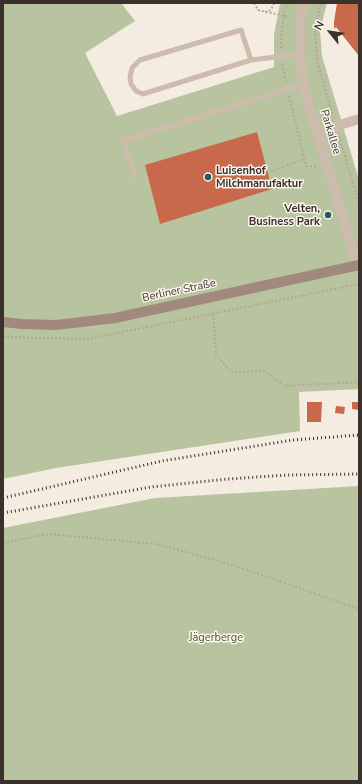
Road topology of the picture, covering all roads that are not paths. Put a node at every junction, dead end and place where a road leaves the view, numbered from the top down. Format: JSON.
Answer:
{"nodes":[{"id":1,"x":304,"y":3,"type":"edge"},
{"id":2,"x":300,"y":54,"type":"junction"},
{"id":3,"x":251,"y":60,"type":"junction"},
{"id":4,"x":303,"y":84,"type":"junction"},
{"id":5,"x":359,"y":119,"type":"edge"},
{"id":6,"x":317,"y":132,"type":"junction"},
{"id":7,"x":136,"y":178,"type":"dead end"},
{"id":8,"x":358,"y":265,"type":"edge"},
{"id":9,"x":3,"y":322,"type":"edge"}],
"edges":[{"from":1,"to":2,"type":"street","name":"Parkallee"},
{"from":2,"to":3,"type":"lane"},
{"from":2,"to":4,"type":"street","name":"Parkallee"},
{"from":3,"to":3,"type":"lane"},
{"from":4,"to":6,"type":"street","name":"Parkallee"},
{"from":4,"to":7,"type":"lane"},
{"from":5,"to":6,"type":"street"},
{"from":6,"to":8,"type":"street","name":"Parkallee"},
{"from":8,"to":9,"type":"main road","name":"Berliner Straße"}]}
